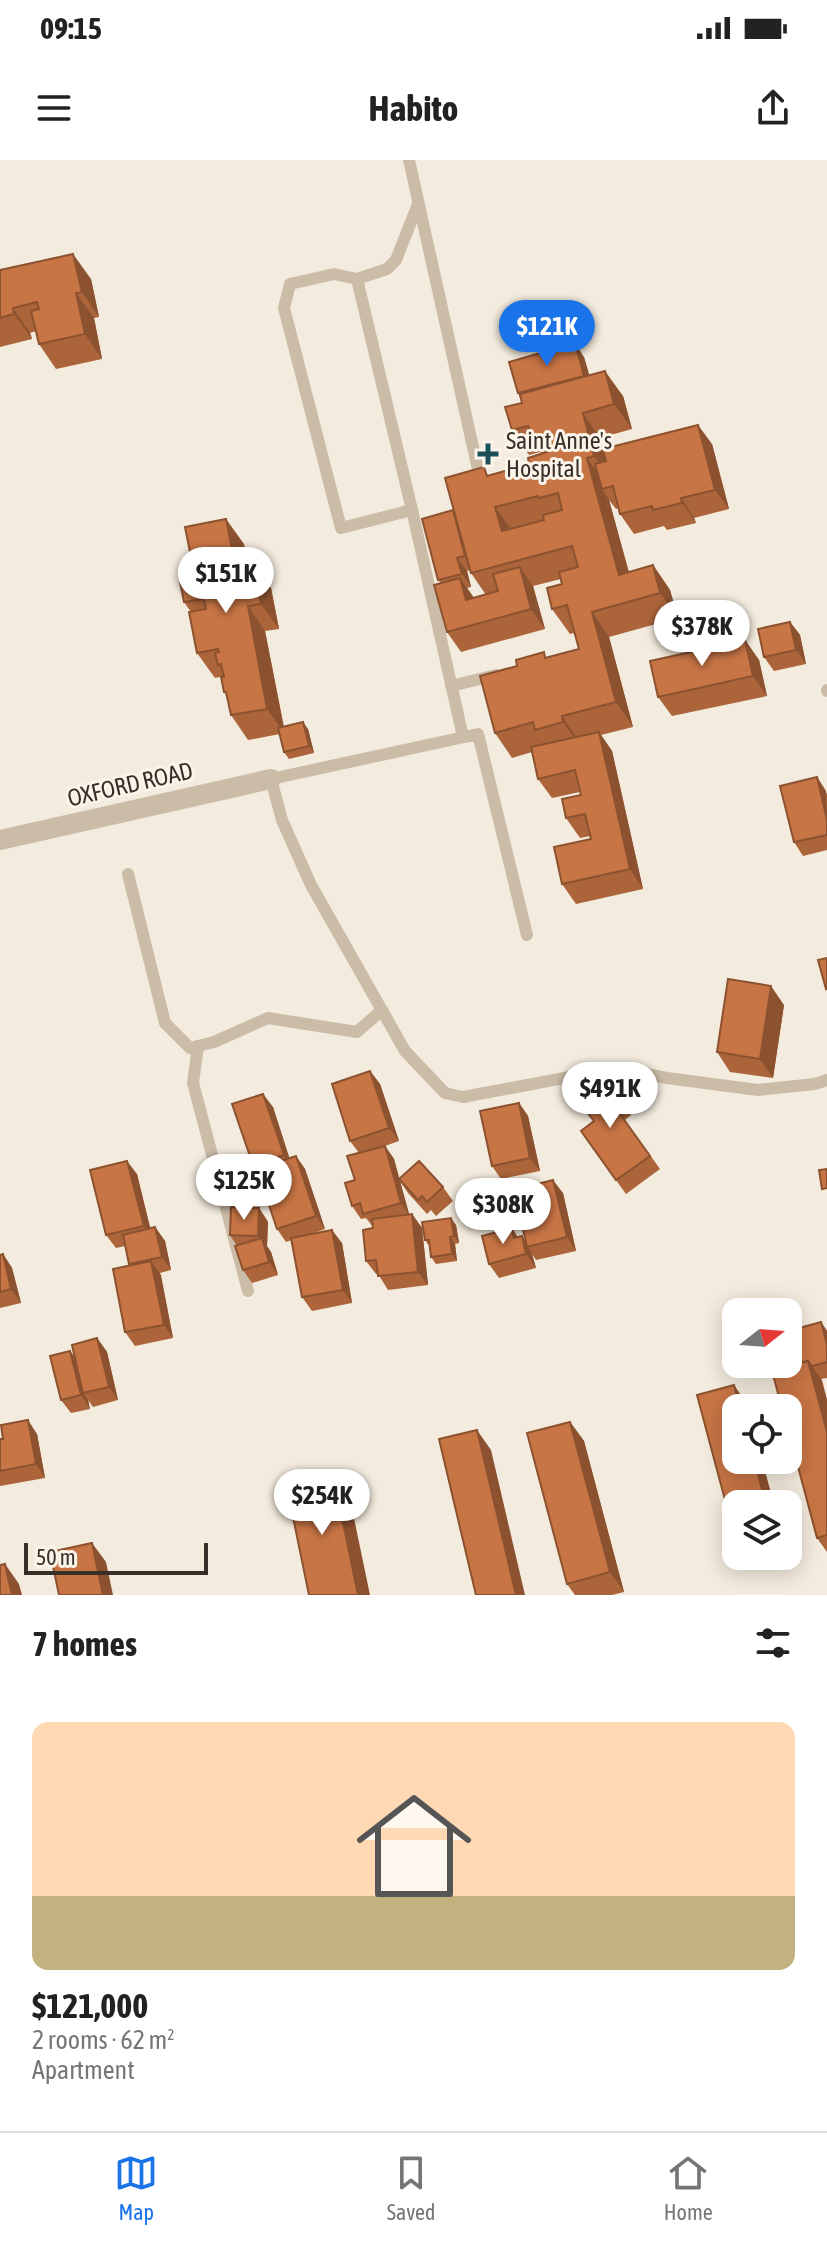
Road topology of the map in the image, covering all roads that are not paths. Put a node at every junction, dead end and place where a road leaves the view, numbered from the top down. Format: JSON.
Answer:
{"nodes":[{"id":1,"x":409,"y":160,"type":"edge"},
{"id":2,"x":418,"y":204,"type":"junction"},
{"id":3,"x":357,"y":279,"type":"junction"},
{"id":4,"x":481,"y":483,"type":"edge"},
{"id":5,"x":412,"y":510,"type":"junction"},
{"id":6,"x":512,"y":671,"type":"edge"},
{"id":7,"x":451,"y":686,"type":"junction"},
{"id":8,"x":463,"y":737,"type":"junction"},
{"id":9,"x":271,"y":779,"type":"junction"},
{"id":10,"x":0,"y":840,"type":"edge"},
{"id":11,"x":128,"y":874,"type":"dead end"},
{"id":12,"x":527,"y":935,"type":"dead end"},
{"id":13,"x":382,"y":1010,"type":"junction"},
{"id":14,"x":198,"y":1046,"type":"junction"},
{"id":15,"x":827,"y":1080,"type":"edge"},
{"id":16,"x":248,"y":1291,"type":"dead end"}],
"edges":[{"from":1,"to":2,"type":"lane"},
{"from":2,"to":3,"type":"lane"},
{"from":2,"to":4,"type":"lane"},
{"from":3,"to":5,"type":"lane"},
{"from":3,"to":5,"type":"lane"},
{"from":5,"to":7,"type":"lane"},
{"from":6,"to":7,"type":"lane"},
{"from":7,"to":8,"type":"lane"},
{"from":8,"to":9,"type":"lane"},
{"from":8,"to":12,"type":"lane"},
{"from":9,"to":10,"type":"street","name":"OXFORD ROAD"},
{"from":9,"to":13,"type":"lane"},
{"from":11,"to":14,"type":"lane"},
{"from":13,"to":14,"type":"lane"},
{"from":13,"to":15,"type":"lane"},
{"from":14,"to":16,"type":"lane"}]}
